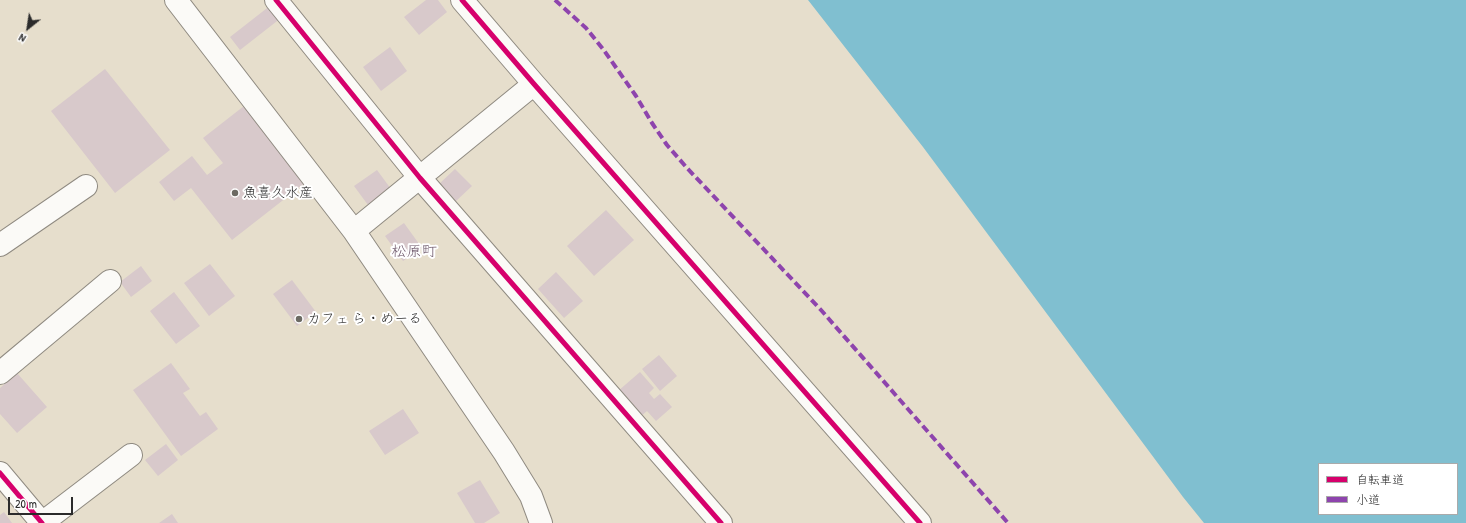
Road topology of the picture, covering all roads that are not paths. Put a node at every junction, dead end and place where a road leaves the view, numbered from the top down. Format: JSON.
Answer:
{"nodes":[{"id":1,"x":176,"y":0,"type":"edge"},
{"id":2,"x":276,"y":0,"type":"edge"},
{"id":3,"x":462,"y":0,"type":"edge"},
{"id":4,"x":534,"y":84,"type":"junction"},
{"id":5,"x":420,"y":178,"type":"junction"},
{"id":6,"x":86,"y":186,"type":"dead end"},
{"id":7,"x":354,"y":231,"type":"junction"},
{"id":8,"x":0,"y":245,"type":"edge"},
{"id":9,"x":110,"y":281,"type":"dead end"},
{"id":10,"x":0,"y":372,"type":"edge"},
{"id":11,"x":131,"y":455,"type":"dead end"},
{"id":12,"x":0,"y":473,"type":"edge"},
{"id":13,"x":42,"y":523,"type":"edge"},
{"id":14,"x":541,"y":523,"type":"edge"},
{"id":15,"x":721,"y":523,"type":"edge"},
{"id":16,"x":920,"y":523,"type":"edge"}],
"edges":[{"from":1,"to":7,"type":"street"},
{"from":2,"to":5,"type":"street"},
{"from":3,"to":4,"type":"street"},
{"from":4,"to":5,"type":"street"},
{"from":4,"to":16,"type":"street"},
{"from":5,"to":7,"type":"street"},
{"from":5,"to":15,"type":"street"},
{"from":6,"to":8,"type":"street"},
{"from":7,"to":14,"type":"street"},
{"from":9,"to":10,"type":"street"},
{"from":11,"to":13,"type":"street"},
{"from":12,"to":13,"type":"street"}]}
